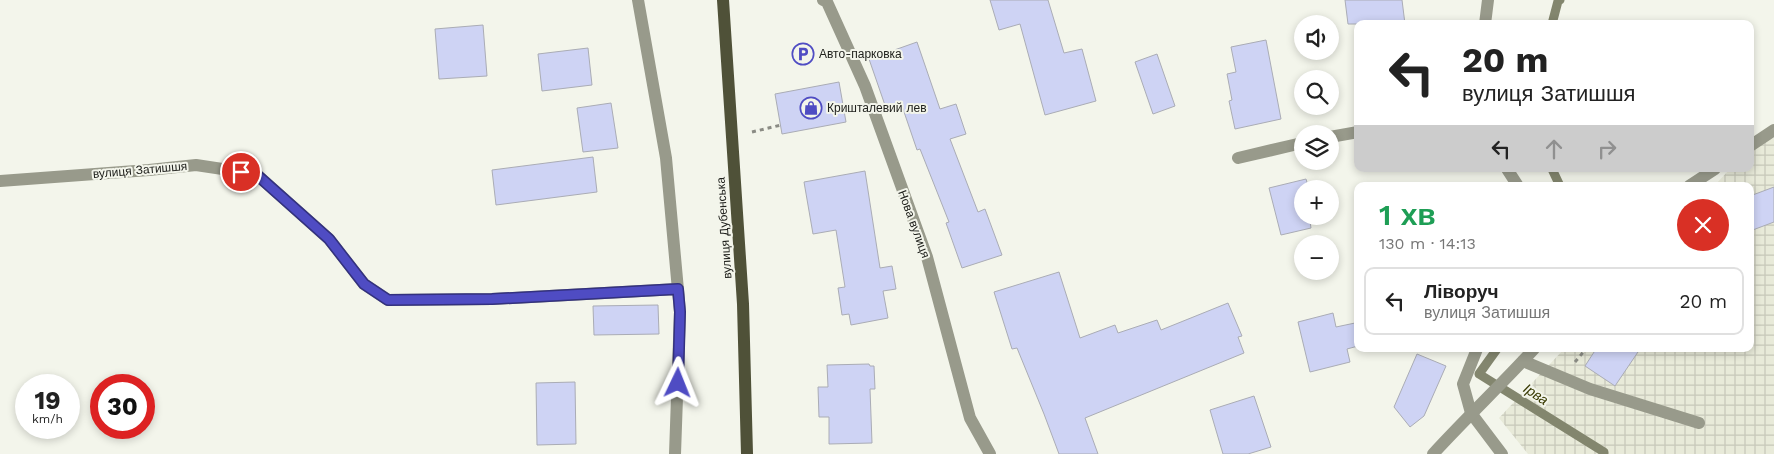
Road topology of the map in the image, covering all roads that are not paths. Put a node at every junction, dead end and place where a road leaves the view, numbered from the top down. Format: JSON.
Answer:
{"nodes":[{"id":1,"x":638,"y":0,"type":"edge"},
{"id":2,"x":723,"y":0,"type":"edge"},
{"id":3,"x":823,"y":0,"type":"edge"},
{"id":4,"x":1488,"y":0,"type":"edge"},
{"id":5,"x":1486,"y":20,"type":"edge"},
{"id":6,"x":1774,"y":130,"type":"edge"},
{"id":7,"x":1354,"y":133,"type":"edge"},
{"id":8,"x":1339,"y":135,"type":"edge"},
{"id":9,"x":1754,"y":143,"type":"edge"},
{"id":10,"x":1294,"y":144,"type":"edge"},
{"id":11,"x":1238,"y":158,"type":"dead end"},
{"id":12,"x":1710,"y":172,"type":"edge"},
{"id":13,"x":0,"y":181,"type":"edge"},
{"id":14,"x":1694,"y":182,"type":"edge"},
{"id":15,"x":678,"y":289,"type":"junction"},
{"id":16,"x":1476,"y":352,"type":"edge"},
{"id":17,"x":1531,"y":352,"type":"edge"},
{"id":18,"x":1523,"y":361,"type":"junction"},
{"id":19,"x":1471,"y":413,"type":"junction"},
{"id":20,"x":1699,"y":423,"type":"dead end"},
{"id":21,"x":675,"y":454,"type":"edge"},
{"id":22,"x":747,"y":454,"type":"edge"},
{"id":23,"x":990,"y":454,"type":"edge"},
{"id":24,"x":1434,"y":454,"type":"edge"},
{"id":25,"x":1502,"y":454,"type":"edge"}],
"edges":[{"from":1,"to":15,"type":"street"},
{"from":2,"to":22,"type":"main road","name":"вулиця Дубенська"},
{"from":3,"to":23,"type":"street","name":"Нова вулиця"},
{"from":4,"to":5,"type":"street"},
{"from":6,"to":9,"type":"street"},
{"from":7,"to":8,"type":"street"},
{"from":10,"to":11,"type":"street"},
{"from":12,"to":14,"type":"street"},
{"from":13,"to":15,"type":"street","name":"вулиця Затишшя"},
{"from":15,"to":21,"type":"street"},
{"from":16,"to":19,"type":"street"},
{"from":17,"to":18,"type":"street"},
{"from":18,"to":19,"type":"street"},
{"from":18,"to":20,"type":"street"},
{"from":19,"to":24,"type":"street"},
{"from":19,"to":25,"type":"street"}]}
